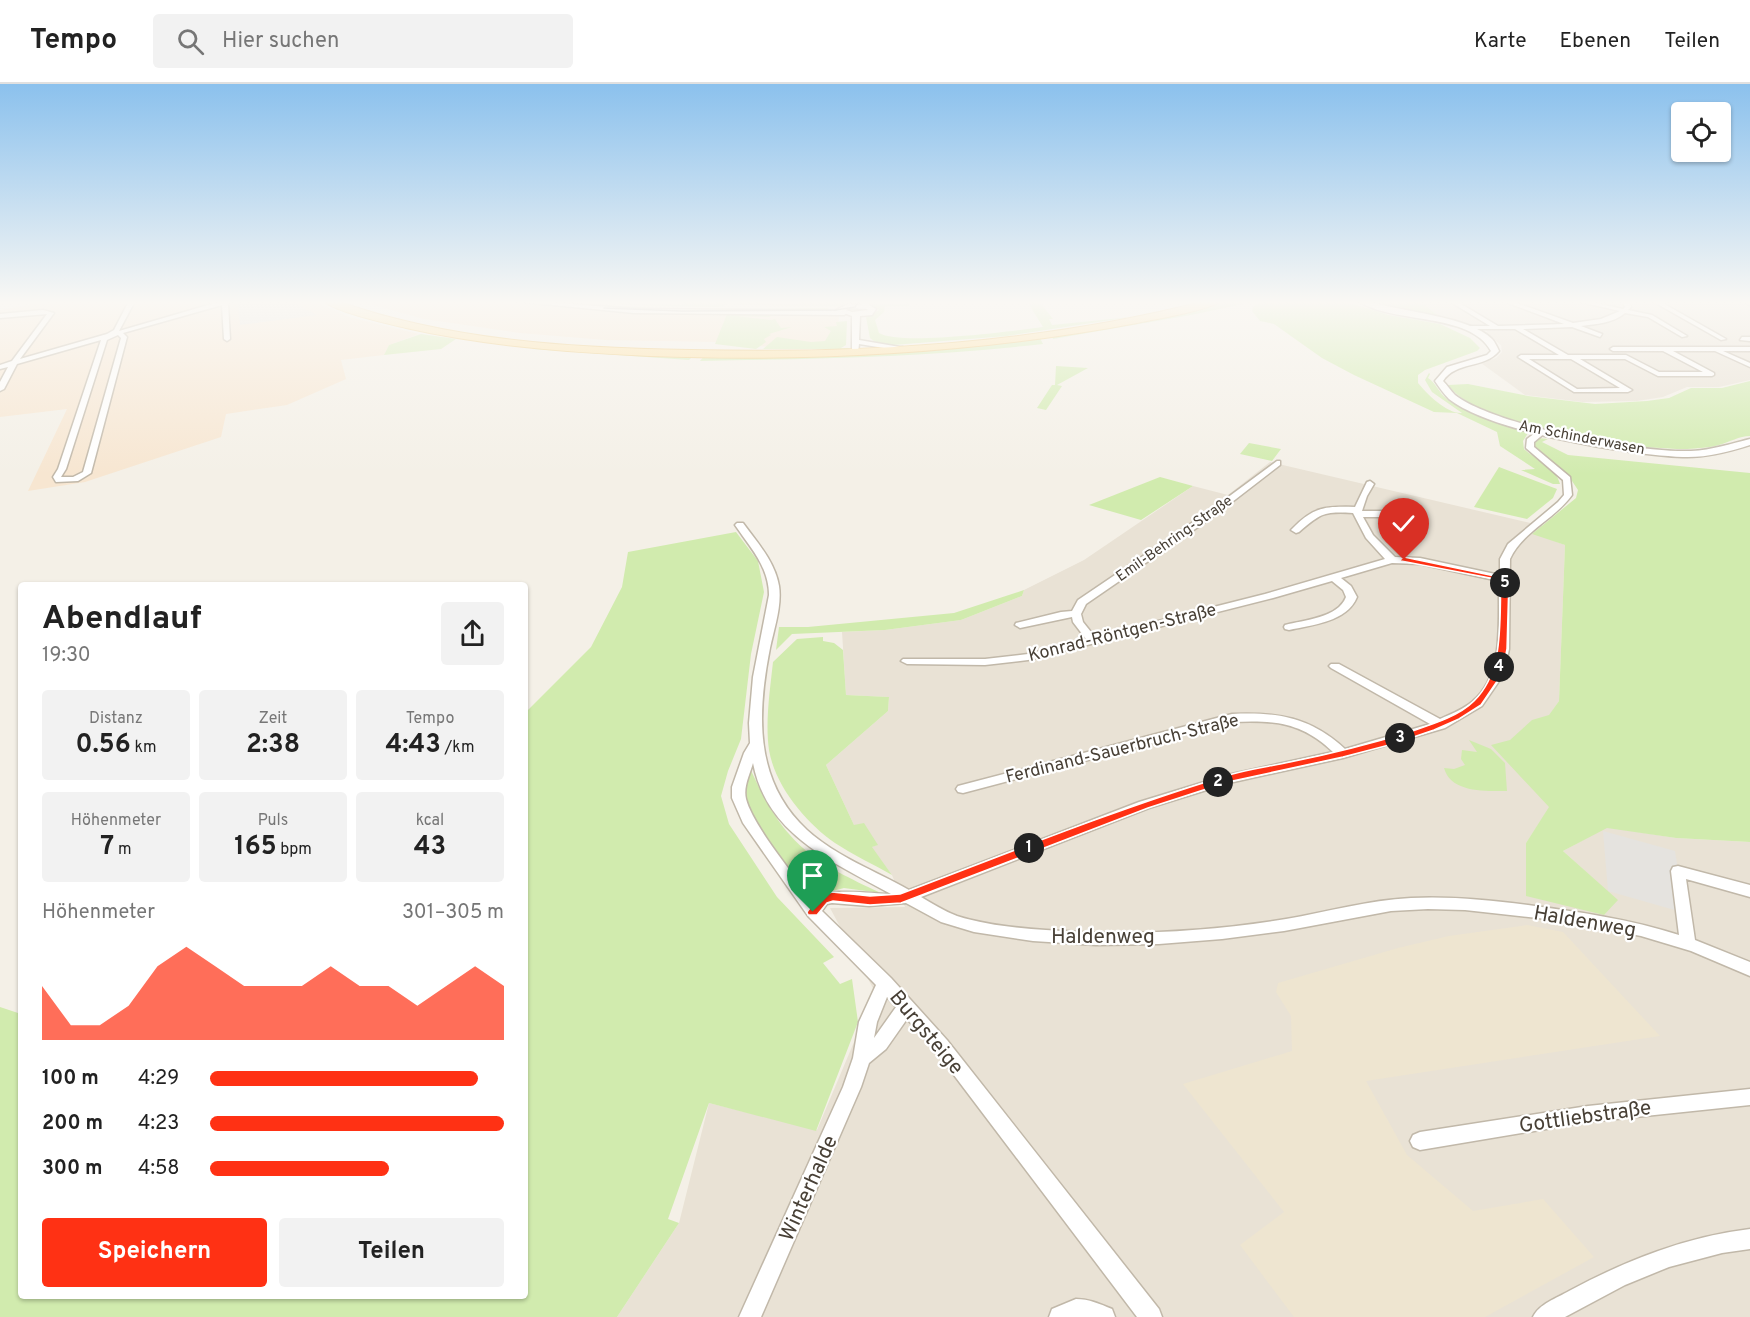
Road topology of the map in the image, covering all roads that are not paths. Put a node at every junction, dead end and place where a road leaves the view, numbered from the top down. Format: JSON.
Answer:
{"nodes":[{"id":1,"x":18,"y":359,"type":"edge"},
{"id":2,"x":29,"y":359,"type":"edge"},
{"id":3,"x":99,"y":359,"type":"edge"},
{"id":4,"x":118,"y":359,"type":"edge"},
{"id":5,"x":1481,"y":359,"type":"edge"},
{"id":6,"x":1523,"y":359,"type":"edge"},
{"id":7,"x":1572,"y":359,"type":"edge"},
{"id":8,"x":1629,"y":359,"type":"edge"},
{"id":9,"x":1682,"y":359,"type":"edge"},
{"id":10,"x":1735,"y":359,"type":"edge"},
{"id":11,"x":15,"y":363,"type":"junction"},
{"id":12,"x":1750,"y":365,"type":"edge"},
{"id":13,"x":0,"y":367,"type":"edge"},
{"id":14,"x":0,"y":389,"type":"edge"},
{"id":15,"x":1542,"y":432,"type":"junction"},
{"id":16,"x":1750,"y":442,"type":"edge"},
{"id":17,"x":1277,"y":463,"type":"dead end"},
{"id":18,"x":1370,"y":484,"type":"dead end"},
{"id":19,"x":1357,"y":512,"type":"junction"},
{"id":20,"x":1418,"y":514,"type":"dead end"},
{"id":21,"x":740,"y":525,"type":"dead end"},
{"id":22,"x":1296,"y":530,"type":"dead end"},
{"id":23,"x":1392,"y":560,"type":"junction"},
{"id":24,"x":1333,"y":577,"type":"junction"},
{"id":25,"x":1505,"y":579,"type":"junction"},
{"id":26,"x":1076,"y":614,"type":"junction"},
{"id":27,"x":1020,"y":625,"type":"dead end"},
{"id":28,"x":1289,"y":627,"type":"dead end"},
{"id":29,"x":1092,"y":640,"type":"junction"},
{"id":30,"x":907,"y":661,"type":"dead end"},
{"id":31,"x":1335,"y":666,"type":"dead end"},
{"id":32,"x":1441,"y":724,"type":"junction"},
{"id":33,"x":757,"y":742,"type":"junction"},
{"id":34,"x":1343,"y":754,"type":"junction"},
{"id":35,"x":963,"y":789,"type":"dead end"},
{"id":36,"x":1750,"y":891,"type":"edge"},
{"id":37,"x":908,"y":896,"type":"junction"},
{"id":38,"x":813,"y":912,"type":"junction"},
{"id":39,"x":1688,"y":945,"type":"junction"},
{"id":40,"x":1750,"y":969,"type":"edge"},
{"id":41,"x":885,"y":983,"type":"junction"},
{"id":42,"x":905,"y":1007,"type":"junction"},
{"id":43,"x":862,"y":1058,"type":"junction"},
{"id":44,"x":1750,"y":1097,"type":"edge"},
{"id":45,"x":1420,"y":1141,"type":"dead end"},
{"id":46,"x":1750,"y":1239,"type":"edge"},
{"id":47,"x":750,"y":1317,"type":"edge"},
{"id":48,"x":1060,"y":1317,"type":"edge"},
{"id":49,"x":1104,"y":1317,"type":"edge"},
{"id":50,"x":1151,"y":1317,"type":"edge"},
{"id":51,"x":1544,"y":1317,"type":"edge"}],
"edges":[{"from":1,"to":11,"type":"street"},
{"from":2,"to":11,"type":"street"},
{"from":3,"to":4,"type":"street"},
{"from":5,"to":15,"type":"street","name":"Am Schinderwasen"},
{"from":6,"to":7,"type":"street"},
{"from":8,"to":9,"type":"street"},
{"from":10,"to":12,"type":"street"},
{"from":11,"to":13,"type":"street"},
{"from":11,"to":14,"type":"street"},
{"from":15,"to":16,"type":"street","name":"Am Schinderwasen"},
{"from":15,"to":25,"type":"street"},
{"from":17,"to":26,"type":"street","name":"Emil-Behring-Straße"},
{"from":18,"to":19,"type":"street"},
{"from":19,"to":20,"type":"street"},
{"from":19,"to":22,"type":"street"},
{"from":19,"to":23,"type":"street"},
{"from":21,"to":33,"type":"street","name":"Haldenweg"},
{"from":23,"to":24,"type":"street","name":"Konrad-Röntgen-Straße"},
{"from":23,"to":25,"type":"street","name":"Konrad-Röntgen-Straße"},
{"from":24,"to":28,"type":"street"},
{"from":24,"to":29,"type":"street","name":"Konrad-Röntgen-Straße"},
{"from":25,"to":32,"type":"street"},
{"from":26,"to":27,"type":"street"},
{"from":26,"to":29,"type":"street"},
{"from":29,"to":30,"type":"street","name":"Konrad-Röntgen-Straße"},
{"from":31,"to":32,"type":"street"},
{"from":32,"to":34,"type":"street"},
{"from":33,"to":37,"type":"street","name":"Haldenweg"},
{"from":33,"to":38,"type":"street","name":"Burgsteige"},
{"from":34,"to":35,"type":"street","name":"Ferdinand-Sauerbruch-Straße"},
{"from":34,"to":37,"type":"street"},
{"from":36,"to":39,"type":"street"},
{"from":37,"to":38,"type":"street"},
{"from":37,"to":39,"type":"street","name":"Haldenweg"},
{"from":38,"to":41,"type":"street","name":"Burgsteige"},
{"from":39,"to":40,"type":"street","name":"Haldenweg"},
{"from":41,"to":42,"type":"street","name":"Burgsteige"},
{"from":41,"to":43,"type":"street","name":"Winterhalde"},
{"from":42,"to":43,"type":"street","name":"Winterhalde"},
{"from":42,"to":50,"type":"street","name":"Burgsteige"},
{"from":43,"to":47,"type":"street","name":"Winterhalde"},
{"from":44,"to":45,"type":"street","name":"Gottliebstraße"},
{"from":46,"to":51,"type":"street"},
{"from":48,"to":49,"type":"street"}]}
